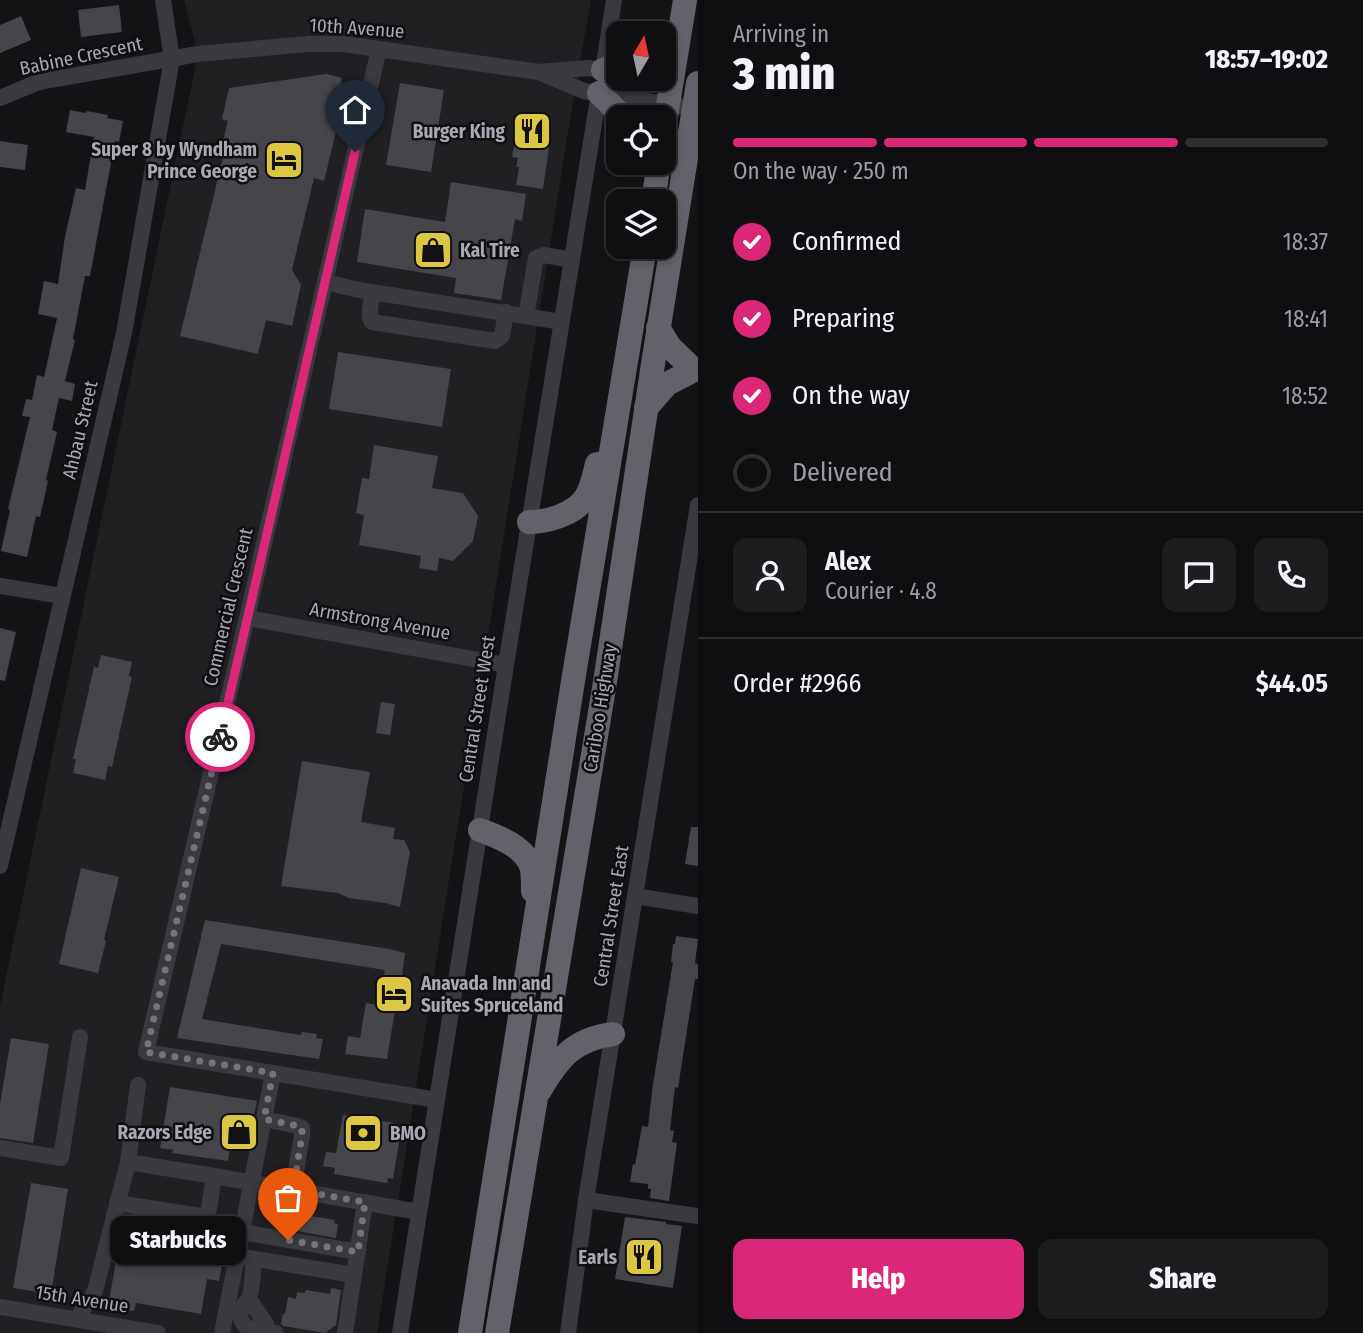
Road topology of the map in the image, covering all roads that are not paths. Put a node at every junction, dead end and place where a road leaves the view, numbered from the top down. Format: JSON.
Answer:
{"nodes":[{"id":1,"x":163,"y":0,"type":"edge"},
{"id":2,"x":614,"y":0,"type":"edge"},
{"id":3,"x":684,"y":6,"type":"edge"},
{"id":4,"x":613,"y":21,"type":"edge"},
{"id":5,"x":674,"y":21,"type":"edge"},
{"id":6,"x":676,"y":42,"type":"edge"},
{"id":7,"x":379,"y":49,"type":"junction"},
{"id":8,"x":172,"y":59,"type":"junction"},
{"id":9,"x":538,"y":72,"type":"junction"},
{"id":10,"x":606,"y":74,"type":"edge"},
{"id":11,"x":606,"y":77,"type":"edge"},
{"id":12,"x":606,"y":90,"type":"edge"},
{"id":13,"x":676,"y":90,"type":"edge"},
{"id":14,"x":676,"y":90,"type":"edge"},
{"id":15,"x":697,"y":94,"type":"edge"},
{"id":16,"x":0,"y":98,"type":"edge"},
{"id":17,"x":698,"y":156,"type":"edge"},
{"id":18,"x":681,"y":186,"type":"junction"},
{"id":19,"x":643,"y":259,"type":"edge"},
{"id":20,"x":572,"y":260,"type":"junction"},
{"id":21,"x":325,"y":282,"type":"junction"},
{"id":22,"x":373,"y":292,"type":"junction"},
{"id":23,"x":506,"y":312,"type":"junction"},
{"id":24,"x":526,"y":316,"type":"junction"},
{"id":25,"x":562,"y":322,"type":"junction"},
{"id":26,"x":658,"y":328,"type":"junction"},
{"id":27,"x":696,"y":370,"type":"edge"},
{"id":28,"x":621,"y":398,"type":"junction"},
{"id":29,"x":646,"y":408,"type":"junction"},
{"id":30,"x":698,"y":505,"type":"edge"},
{"id":31,"x":529,"y":522,"type":"junction"},
{"id":32,"x":0,"y":586,"type":"edge"},
{"id":33,"x":62,"y":596,"type":"junction"},
{"id":34,"x":248,"y":618,"type":"junction"},
{"id":35,"x":506,"y":666,"type":"junction"},
{"id":36,"x":7,"y":804,"type":"edge"},
{"id":37,"x":480,"y":830,"type":"junction"},
{"id":38,"x":0,"y":866,"type":"edge"},
{"id":39,"x":635,"y":896,"type":"junction"},
{"id":40,"x":698,"y":906,"type":"edge"},
{"id":41,"x":534,"y":923,"type":"junction"},
{"id":42,"x":613,"y":1034,"type":"junction"},
{"id":43,"x":80,"y":1037,"type":"dead end"},
{"id":44,"x":273,"y":1073,"type":"junction"},
{"id":45,"x":138,"y":1085,"type":"dead end"},
{"id":46,"x":437,"y":1100,"type":"junction"},
{"id":47,"x":535,"y":1100,"type":"junction"},
{"id":48,"x":264,"y":1119,"type":"junction"},
{"id":49,"x":0,"y":1149,"type":"edge"},
{"id":50,"x":128,"y":1162,"type":"junction"},
{"id":51,"x":214,"y":1176,"type":"junction"},
{"id":52,"x":251,"y":1182,"type":"junction"},
{"id":53,"x":293,"y":1190,"type":"junction"},
{"id":54,"x":586,"y":1200,"type":"junction"},
{"id":55,"x":365,"y":1202,"type":"junction"},
{"id":56,"x":117,"y":1203,"type":"junction"},
{"id":57,"x":419,"y":1212,"type":"junction"},
{"id":58,"x":698,"y":1216,"type":"edge"},
{"id":59,"x":242,"y":1232,"type":"junction"},
{"id":60,"x":358,"y":1252,"type":"junction"},
{"id":61,"x":237,"y":1256,"type":"junction"},
{"id":62,"x":254,"y":1259,"type":"junction"},
{"id":63,"x":354,"y":1275,"type":"junction"},
{"id":64,"x":475,"y":1298,"type":"junction"},
{"id":65,"x":0,"y":1307,"type":"edge"},
{"id":66,"x":77,"y":1319,"type":"junction"},
{"id":67,"x":499,"y":1329,"type":"edge"},
{"id":68,"x":272,"y":1332,"type":"edge"},
{"id":69,"x":158,"y":1333,"type":"edge"},
{"id":70,"x":222,"y":1333,"type":"edge"},
{"id":71,"x":345,"y":1333,"type":"edge"},
{"id":72,"x":400,"y":1333,"type":"edge"},
{"id":73,"x":461,"y":1333,"type":"edge"},
{"id":74,"x":470,"y":1333,"type":"edge"},
{"id":75,"x":568,"y":1333,"type":"edge"}],
"edges":[{"from":1,"to":8,"type":"street","name":"Ahbau Street"},
{"from":2,"to":4,"type":"street","name":"Central Street West"},
{"from":3,"to":5,"type":"highway"},
{"from":3,"to":6,"type":"highway"},
{"from":7,"to":8,"type":"street","name":"10th Avenue"},
{"from":7,"to":9,"type":"street","name":"10th Avenue"},
{"from":7,"to":21,"type":"street","name":"Commercial Crescent"},
{"from":8,"to":16,"type":"street","name":"Babine Crescent"},
{"from":8,"to":33,"type":"street","name":"Ahbau Street"},
{"from":9,"to":10,"type":"street","name":"10th Avenue"},
{"from":9,"to":11,"type":"street","name":"10th Avenue"},
{"from":12,"to":20,"type":"street","name":"Central Street West"},
{"from":13,"to":15,"type":"street","name":"10th Avenue"},
{"from":14,"to":15,"type":"street","name":"10th Avenue"},
{"from":15,"to":18,"type":"highway","name":"Cariboo Highway"},
{"from":17,"to":18,"type":"highway"},
{"from":18,"to":26,"type":"highway","name":"Cariboo Highway"},
{"from":19,"to":28,"type":"highway","name":"Cariboo Highway"},
{"from":20,"to":24,"type":"street"},
{"from":20,"to":25,"type":"street","name":"Central Street West"},
{"from":21,"to":22,"type":"street"},
{"from":21,"to":34,"type":"street","name":"Commercial Crescent"},
{"from":22,"to":23,"type":"street"},
{"from":22,"to":23,"type":"street"},
{"from":23,"to":24,"type":"street"},
{"from":24,"to":25,"type":"street"},
{"from":25,"to":31,"type":"street","name":"Central Street West"},
{"from":26,"to":27,"type":"highway"},
{"from":26,"to":29,"type":"highway","name":"Cariboo Highway"},
{"from":27,"to":29,"type":"highway"},
{"from":28,"to":31,"type":"highway"},
{"from":28,"to":41,"type":"highway","name":"Cariboo Highway"},
{"from":29,"to":47,"type":"highway","name":"Cariboo Highway"},
{"from":30,"to":39,"type":"street","name":"Central Street East"},
{"from":31,"to":35,"type":"street","name":"Central Street West"},
{"from":32,"to":33,"type":"street"},
{"from":33,"to":36,"type":"street","name":"Ahbau Street"},
{"from":34,"to":35,"type":"street","name":"Armstrong Avenue"},
{"from":34,"to":44,"type":"street","name":"Commercial Crescent"},
{"from":35,"to":37,"type":"street","name":"Central Street West"},
{"from":36,"to":38,"type":"street","name":"Ahbau Street"},
{"from":37,"to":41,"type":"highway"},
{"from":37,"to":46,"type":"street","name":"Central Street West"},
{"from":39,"to":40,"type":"street"},
{"from":39,"to":42,"type":"street","name":"Central Street East"},
{"from":41,"to":64,"type":"highway","name":"Cariboo Highway"},
{"from":42,"to":47,"type":"highway"},
{"from":42,"to":54,"type":"street","name":"Central Street East"},
{"from":43,"to":49,"type":"street"},
{"from":44,"to":46,"type":"street","name":"Commercial Crescent"},
{"from":44,"to":48,"type":"street"},
{"from":45,"to":50,"type":"street"},
{"from":46,"to":57,"type":"street","name":"Central Street West"},
{"from":47,"to":67,"type":"highway","name":"Cariboo Highway"},
{"from":48,"to":52,"type":"street"},
{"from":48,"to":53,"type":"street"},
{"from":50,"to":51,"type":"street"},
{"from":50,"to":56,"type":"street"},
{"from":51,"to":52,"type":"street"},
{"from":51,"to":56,"type":"street"},
{"from":52,"to":53,"type":"street"},
{"from":52,"to":59,"type":"street"},
{"from":53,"to":55,"type":"street"},
{"from":54,"to":58,"type":"street"},
{"from":54,"to":75,"type":"street","name":"Central Street East"},
{"from":55,"to":57,"type":"street"},
{"from":55,"to":60,"type":"street"},
{"from":56,"to":66,"type":"street"},
{"from":57,"to":72,"type":"street","name":"Central Street West"},
{"from":59,"to":60,"type":"street"},
{"from":59,"to":61,"type":"street"},
{"from":60,"to":63,"type":"street"},
{"from":61,"to":62,"type":"street"},
{"from":61,"to":70,"type":"street"},
{"from":62,"to":63,"type":"street"},
{"from":62,"to":68,"type":"street"},
{"from":63,"to":71,"type":"street"},
{"from":64,"to":73,"type":"highway"},
{"from":64,"to":74,"type":"highway","name":"Cariboo Highway"},
{"from":65,"to":66,"type":"street","name":"15th Avenue"},
{"from":66,"to":69,"type":"street","name":"15th Avenue"}]}
